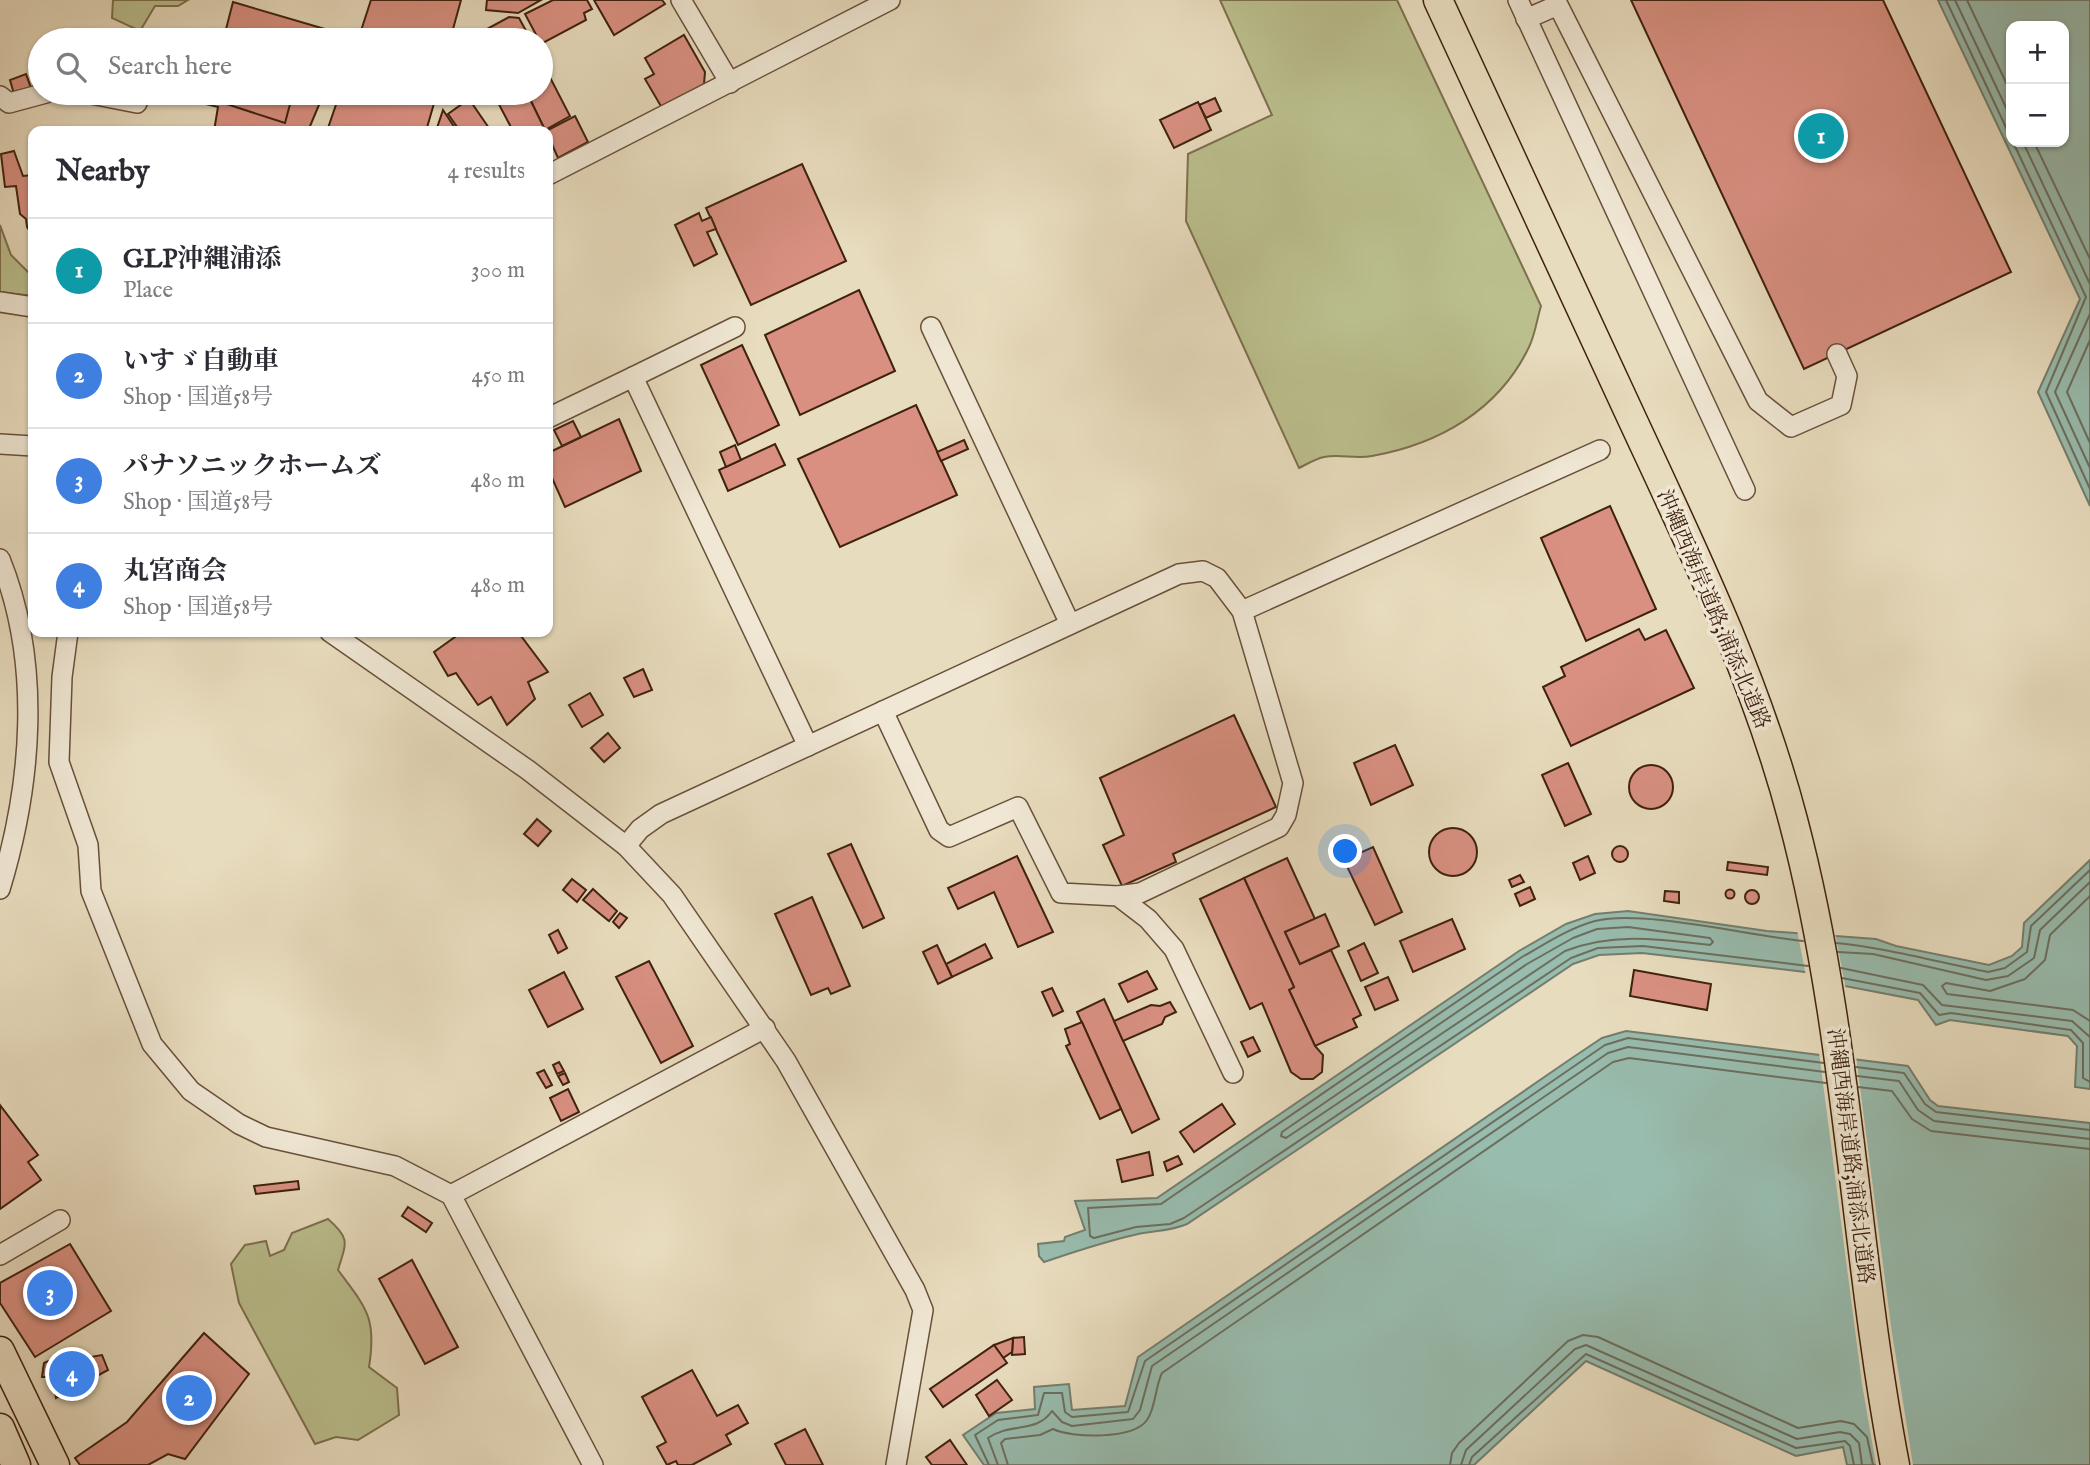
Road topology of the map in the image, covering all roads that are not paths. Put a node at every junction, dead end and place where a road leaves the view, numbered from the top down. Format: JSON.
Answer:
{"nodes":[{"id":1,"x":681,"y":0,"type":"edge"},
{"id":2,"x":890,"y":0,"type":"edge"},
{"id":3,"x":1437,"y":0,"type":"edge"},
{"id":4,"x":1518,"y":0,"type":"edge"},
{"id":5,"x":1526,"y":19,"type":"junction"},
{"id":6,"x":730,"y":83,"type":"junction"},
{"id":7,"x":0,"y":96,"type":"edge"},
{"id":8,"x":28,"y":98,"type":"edge"},
{"id":9,"x":553,"y":172,"type":"edge"},
{"id":10,"x":0,"y":302,"type":"edge"},
{"id":11,"x":28,"y":306,"type":"edge"},
{"id":12,"x":736,"y":327,"type":"dead end"},
{"id":13,"x":931,"y":327,"type":"dead end"},
{"id":14,"x":1837,"y":354,"type":"dead end"},
{"id":15,"x":633,"y":377,"type":"junction"},
{"id":16,"x":553,"y":416,"type":"edge"},
{"id":17,"x":0,"y":444,"type":"edge"},
{"id":18,"x":28,"y":446,"type":"edge"},
{"id":19,"x":1600,"y":450,"type":"dead end"},
{"id":20,"x":1745,"y":490,"type":"dead end"},
{"id":21,"x":0,"y":559,"type":"edge"},
{"id":22,"x":1242,"y":611,"type":"junction"},
{"id":23,"x":1070,"y":624,"type":"junction"},
{"id":24,"x":67,"y":637,"type":"edge"},
{"id":25,"x":337,"y":637,"type":"edge"},
{"id":26,"x":883,"y":711,"type":"junction"},
{"id":27,"x":808,"y":746,"type":"junction"},
{"id":28,"x":626,"y":846,"type":"junction"},
{"id":29,"x":0,"y":889,"type":"edge"},
{"id":30,"x":1118,"y":896,"type":"junction"},
{"id":31,"x":765,"y":1028,"type":"junction"},
{"id":32,"x":1233,"y":1073,"type":"dead end"},
{"id":33,"x":452,"y":1195,"type":"junction"},
{"id":34,"x":60,"y":1220,"type":"dead end"},
{"id":35,"x":0,"y":1255,"type":"edge"},
{"id":36,"x":0,"y":1351,"type":"edge"},
{"id":37,"x":0,"y":1428,"type":"edge"},
{"id":38,"x":16,"y":1465,"type":"edge"},
{"id":39,"x":55,"y":1465,"type":"edge"},
{"id":40,"x":593,"y":1465,"type":"edge"},
{"id":41,"x":896,"y":1465,"type":"edge"},
{"id":42,"x":1895,"y":1465,"type":"edge"}],
"edges":[{"from":1,"to":6,"type":"street"},
{"from":2,"to":6,"type":"street"},
{"from":3,"to":42,"type":"highway","name":"沖縄西海岸道路;浦添北道路"},
{"from":4,"to":5,"type":"street"},
{"from":5,"to":14,"type":"street"},
{"from":5,"to":20,"type":"street"},
{"from":6,"to":9,"type":"street"},
{"from":7,"to":8,"type":"street"},
{"from":10,"to":11,"type":"street"},
{"from":12,"to":15,"type":"street"},
{"from":13,"to":23,"type":"street"},
{"from":15,"to":16,"type":"street"},
{"from":15,"to":27,"type":"street"},
{"from":17,"to":18,"type":"street"},
{"from":19,"to":22,"type":"street"},
{"from":21,"to":29,"type":"street"},
{"from":22,"to":23,"type":"street"},
{"from":22,"to":30,"type":"street"},
{"from":23,"to":26,"type":"street"},
{"from":24,"to":33,"type":"street"},
{"from":25,"to":28,"type":"street"},
{"from":26,"to":27,"type":"street"},
{"from":26,"to":30,"type":"street"},
{"from":27,"to":28,"type":"street"},
{"from":28,"to":31,"type":"street"},
{"from":30,"to":32,"type":"street"},
{"from":31,"to":33,"type":"street"},
{"from":31,"to":41,"type":"street"},
{"from":33,"to":40,"type":"street"},
{"from":34,"to":35,"type":"street"},
{"from":36,"to":39,"type":"highway"},
{"from":37,"to":38,"type":"highway"}]}
